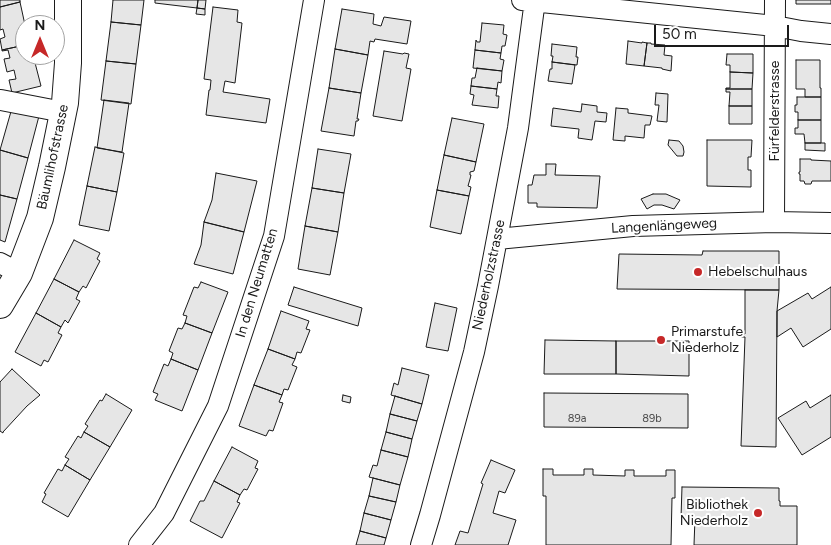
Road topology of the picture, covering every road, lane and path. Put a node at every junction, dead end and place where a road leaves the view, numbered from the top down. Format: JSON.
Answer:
{"nodes":[{"id":1,"x":68,"y":0,"type":"edge"},
{"id":2,"x":314,"y":0,"type":"edge"},
{"id":3,"x":531,"y":0,"type":"edge"},
{"id":4,"x":775,"y":0,"type":"edge"},
{"id":5,"x":775,"y":26,"type":"junction"},
{"id":6,"x":831,"y":34,"type":"edge"},
{"id":7,"x":1,"y":100,"type":"dead end"},
{"id":8,"x":63,"y":112,"type":"junction"},
{"id":9,"x":774,"y":222,"type":"junction"},
{"id":10,"x":831,"y":223,"type":"edge"},
{"id":11,"x":497,"y":240,"type":"junction"},
{"id":12,"x":9,"y":268,"type":"edge"},
{"id":13,"x":0,"y":305,"type":"edge"},
{"id":14,"x":139,"y":545,"type":"edge"},
{"id":15,"x":421,"y":545,"type":"edge"}],
"edges":[{"from":1,"to":8,"type":"main road","name":"Bäumlihofstrasse"},
{"from":2,"to":14,"type":"street","name":"In den Neumatten"},
{"from":3,"to":5,"type":"street"},
{"from":3,"to":11,"type":"street","name":"Niederholzstrasse"},
{"from":4,"to":5,"type":"street","name":"Fürfelderstrasse"},
{"from":5,"to":6,"type":"street"},
{"from":5,"to":9,"type":"street","name":"Fürfelderstrasse"},
{"from":7,"to":8,"type":"street"},
{"from":8,"to":12,"type":"main road","name":"Bäumlihofstrasse"},
{"from":9,"to":10,"type":"street","name":"Langenlängeweg"},
{"from":9,"to":11,"type":"street","name":"Langenlängeweg"},
{"from":11,"to":15,"type":"street","name":"Niederholzstrasse"},
{"from":12,"to":13,"type":"main road","name":"Bäumlihofstrasse"}]}
